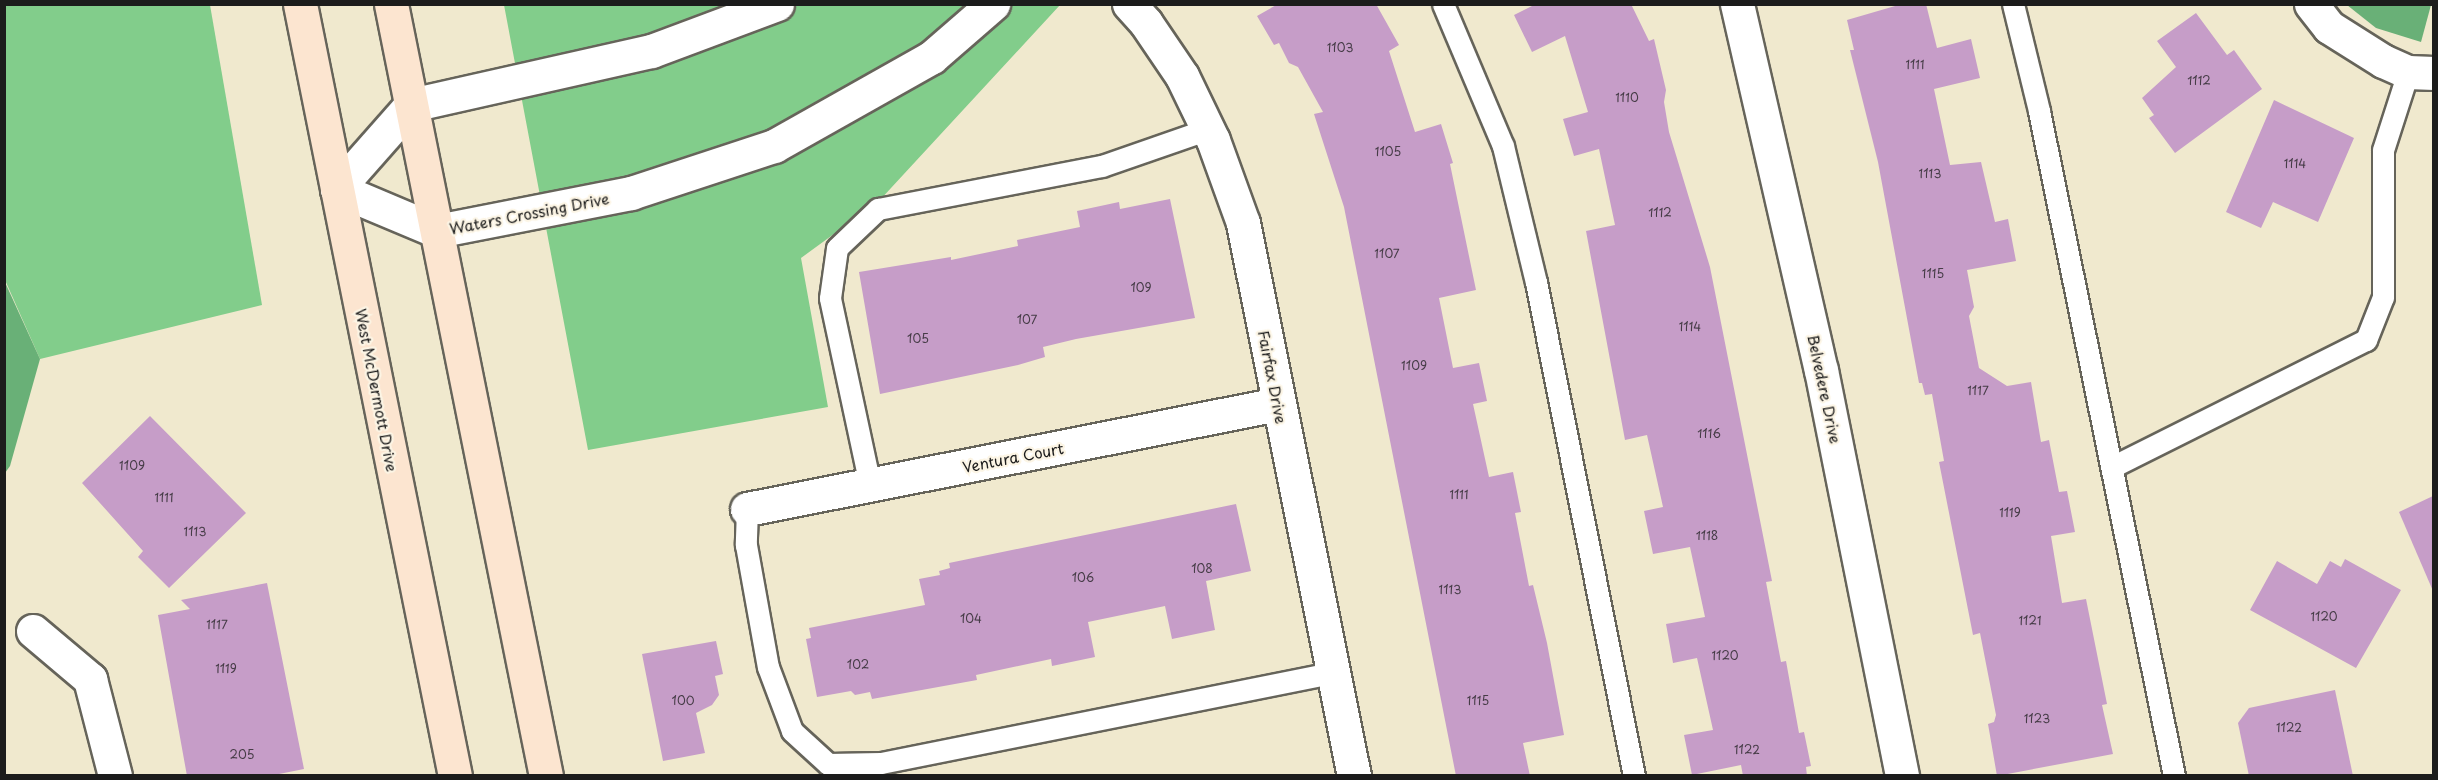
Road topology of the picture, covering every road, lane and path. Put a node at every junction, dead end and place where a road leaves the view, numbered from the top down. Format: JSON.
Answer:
{"nodes":[{"id":1,"x":300,"y":4,"type":"edge"},
{"id":2,"x":391,"y":4,"type":"edge"},
{"id":3,"x":777,"y":4,"type":"edge"},
{"id":4,"x":993,"y":4,"type":"edge"},
{"id":5,"x":1128,"y":4,"type":"edge"},
{"id":6,"x":1443,"y":4,"type":"edge"},
{"id":7,"x":1737,"y":4,"type":"edge"},
{"id":8,"x":2013,"y":4,"type":"edge"},
{"id":9,"x":2311,"y":4,"type":"edge"},
{"id":10,"x":2421,"y":72,"type":"edge"},
{"id":11,"x":411,"y":105,"type":"junction"},
{"id":12,"x":1208,"y":129,"type":"junction"},
{"id":13,"x":337,"y":189,"type":"junction"},
{"id":14,"x":437,"y":231,"type":"junction"},
{"id":15,"x":1278,"y":404,"type":"junction"},
{"id":16,"x":2112,"y":467,"type":"junction"},
{"id":17,"x":870,"y":485,"type":"junction"},
{"id":18,"x":747,"y":509,"type":"joint"},
{"id":19,"x":33,"y":631,"type":"dead end"},
{"id":20,"x":1333,"y":673,"type":"junction"},
{"id":21,"x":115,"y":776,"type":"edge"},
{"id":22,"x":455,"y":776,"type":"edge"},
{"id":23,"x":546,"y":776,"type":"edge"},
{"id":24,"x":1353,"y":776,"type":"edge"},
{"id":25,"x":1634,"y":776,"type":"edge"},
{"id":26,"x":1902,"y":776,"type":"edge"},
{"id":27,"x":2174,"y":776,"type":"edge"}],
"edges":[{"from":1,"to":13,"type":"main road","name":"West McDermott Drive"},
{"from":2,"to":11,"type":"main road"},
{"from":3,"to":11,"type":"street"},
{"from":4,"to":14,"type":"street","name":"Waters Crossing Drive"},
{"from":5,"to":12,"type":"street","name":"Fairfax Drive"},
{"from":6,"to":25,"type":"lane"},
{"from":7,"to":26,"type":"street","name":"Belvedere Drive"},
{"from":8,"to":16,"type":"lane"},
{"from":9,"to":10,"type":"street"},
{"from":10,"to":16,"type":"lane"},
{"from":11,"to":13,"type":"street"},
{"from":11,"to":14,"type":"main road"},
{"from":12,"to":15,"type":"street","name":"Fairfax Drive"},
{"from":12,"to":17,"type":"lane"},
{"from":13,"to":14,"type":"street","name":"Waters Crossing Drive"},
{"from":13,"to":22,"type":"main road","name":"West McDermott Drive"},
{"from":14,"to":23,"type":"main road"},
{"from":15,"to":17,"type":"street","name":"Ventura Court"},
{"from":15,"to":20,"type":"street","name":"Fairfax Drive"},
{"from":16,"to":27,"type":"lane"},
{"from":17,"to":18,"type":"street","name":"Ventura Court"},
{"from":18,"to":20,"type":"lane"},
{"from":19,"to":21,"type":"street"},
{"from":20,"to":24,"type":"street","name":"Fairfax Drive"}]}
